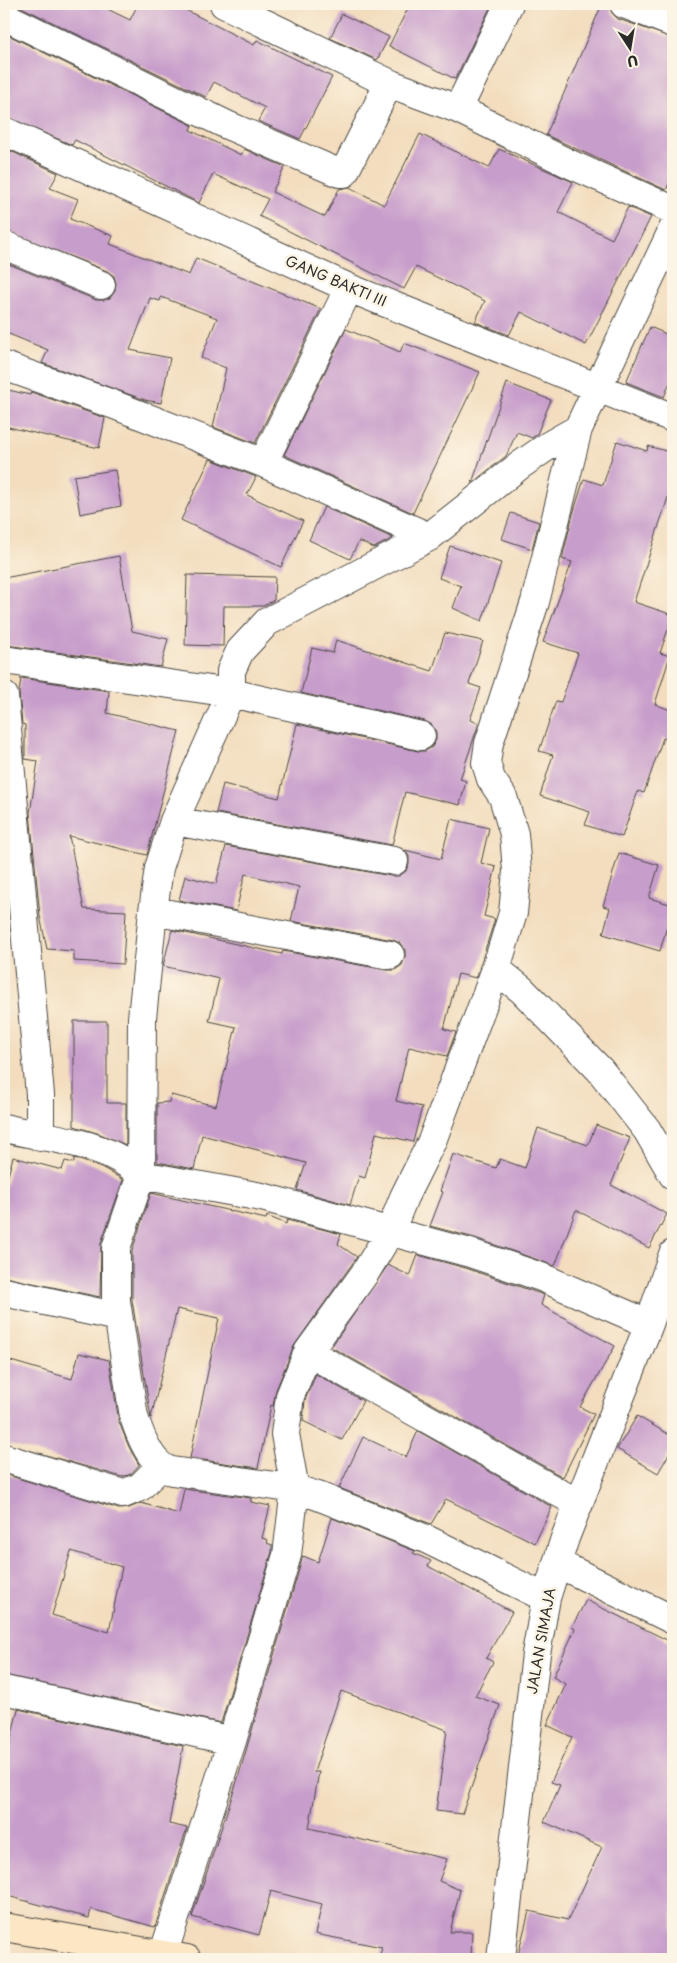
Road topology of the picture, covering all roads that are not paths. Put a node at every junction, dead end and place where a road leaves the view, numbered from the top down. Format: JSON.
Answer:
{"nodes":[{"id":1,"x":224,"y":4,"type":"edge"},
{"id":2,"x":509,"y":4,"type":"edge"},
{"id":3,"x":624,"y":4,"type":"edge"},
{"id":4,"x":4,"y":16,"type":"edge"},
{"id":5,"x":673,"y":23,"type":"edge"},
{"id":6,"x":391,"y":84,"type":"junction"},
{"id":7,"x":458,"y":109,"type":"junction"},
{"id":8,"x":4,"y":131,"type":"edge"},
{"id":9,"x":673,"y":210,"type":"edge"},
{"id":10,"x":673,"y":228,"type":"edge"},
{"id":11,"x":4,"y":245,"type":"edge"},
{"id":12,"x":101,"y":285,"type":"dead end"},
{"id":13,"x":349,"y":288,"type":"junction"},
{"id":14,"x":4,"y":366,"type":"edge"},
{"id":15,"x":597,"y":388,"type":"junction"},
{"id":16,"x":673,"y":418,"type":"edge"},
{"id":17,"x":578,"y":429,"type":"junction"},
{"id":18,"x":263,"y":463,"type":"junction"},
{"id":19,"x":429,"y":537,"type":"junction"},
{"id":20,"x":4,"y":660,"type":"edge"},
{"id":21,"x":230,"y":693,"type":"junction"},
{"id":22,"x":4,"y":696,"type":"edge"},
{"id":23,"x":421,"y":736,"type":"dead end"},
{"id":24,"x":174,"y":821,"type":"junction"},
{"id":25,"x":394,"y":861,"type":"dead end"},
{"id":26,"x":153,"y":911,"type":"junction"},
{"id":27,"x":390,"y":955,"type":"dead end"},
{"id":28,"x":496,"y":969,"type":"junction"},
{"id":29,"x":4,"y":1128,"type":"edge"},
{"id":30,"x":40,"y":1137,"type":"junction"},
{"id":31,"x":141,"y":1175,"type":"junction"},
{"id":32,"x":673,"y":1175,"type":"edge"},
{"id":33,"x":390,"y":1232,"type":"junction"},
{"id":34,"x":673,"y":1254,"type":"edge"},
{"id":35,"x":4,"y":1292,"type":"edge"},
{"id":36,"x":118,"y":1317,"type":"junction"},
{"id":37,"x":649,"y":1324,"type":"junction"},
{"id":38,"x":308,"y":1352,"type":"junction"},
{"id":39,"x":4,"y":1458,"type":"edge"},
{"id":40,"x":160,"y":1467,"type":"junction"},
{"id":41,"x":295,"y":1490,"type":"junction"},
{"id":42,"x":579,"y":1504,"type":"junction"},
{"id":43,"x":557,"y":1563,"type":"junction"},
{"id":44,"x":546,"y":1598,"type":"junction"},
{"id":45,"x":673,"y":1620,"type":"edge"},
{"id":46,"x":4,"y":1690,"type":"edge"},
{"id":47,"x":232,"y":1741,"type":"junction"},
{"id":48,"x":4,"y":1927,"type":"edge"},
{"id":49,"x":134,"y":1955,"type":"edge"},
{"id":50,"x":175,"y":1957,"type":"edge"},
{"id":51,"x":501,"y":1959,"type":"edge"}],
"edges":[{"from":1,"to":6,"type":"street"},
{"from":2,"to":7,"type":"street"},
{"from":3,"to":5,"type":"street"},
{"from":4,"to":6,"type":"street"},
{"from":6,"to":7,"type":"street"},
{"from":7,"to":9,"type":"street"},
{"from":8,"to":13,"type":"street","name":"GANG BAKTI III"},
{"from":10,"to":15,"type":"street"},
{"from":11,"to":12,"type":"street"},
{"from":13,"to":15,"type":"street","name":"GANG BAKTI III"},
{"from":13,"to":18,"type":"street"},
{"from":14,"to":18,"type":"street"},
{"from":15,"to":16,"type":"street","name":"GANG BAKTI III"},
{"from":15,"to":17,"type":"street"},
{"from":17,"to":19,"type":"street"},
{"from":17,"to":28,"type":"street"},
{"from":18,"to":19,"type":"street"},
{"from":19,"to":21,"type":"street"},
{"from":20,"to":21,"type":"street"},
{"from":21,"to":23,"type":"street"},
{"from":21,"to":24,"type":"street"},
{"from":22,"to":30,"type":"street"},
{"from":24,"to":25,"type":"street"},
{"from":24,"to":26,"type":"street"},
{"from":26,"to":27,"type":"street"},
{"from":26,"to":31,"type":"street"},
{"from":28,"to":32,"type":"street"},
{"from":28,"to":33,"type":"street"},
{"from":29,"to":30,"type":"street"},
{"from":30,"to":31,"type":"street"},
{"from":31,"to":33,"type":"street"},
{"from":31,"to":36,"type":"street"},
{"from":33,"to":37,"type":"street"},
{"from":33,"to":38,"type":"street"},
{"from":34,"to":37,"type":"street","name":"JALAN SIMAJA"},
{"from":35,"to":36,"type":"street"},
{"from":36,"to":40,"type":"street"},
{"from":37,"to":42,"type":"street","name":"JALAN SIMAJA"},
{"from":38,"to":41,"type":"street"},
{"from":38,"to":42,"type":"street"},
{"from":39,"to":40,"type":"street"},
{"from":40,"to":41,"type":"street"},
{"from":41,"to":44,"type":"street"},
{"from":41,"to":47,"type":"street"},
{"from":42,"to":43,"type":"street","name":"JALAN SIMAJA"},
{"from":43,"to":44,"type":"street","name":"JALAN SIMAJA"},
{"from":43,"to":45,"type":"street"},
{"from":44,"to":51,"type":"street","name":"JALAN SIMAJA"},
{"from":46,"to":47,"type":"street"},
{"from":47,"to":50,"type":"street"},
{"from":48,"to":49,"type":"street"},
{"from":49,"to":50,"type":"street"}]}
